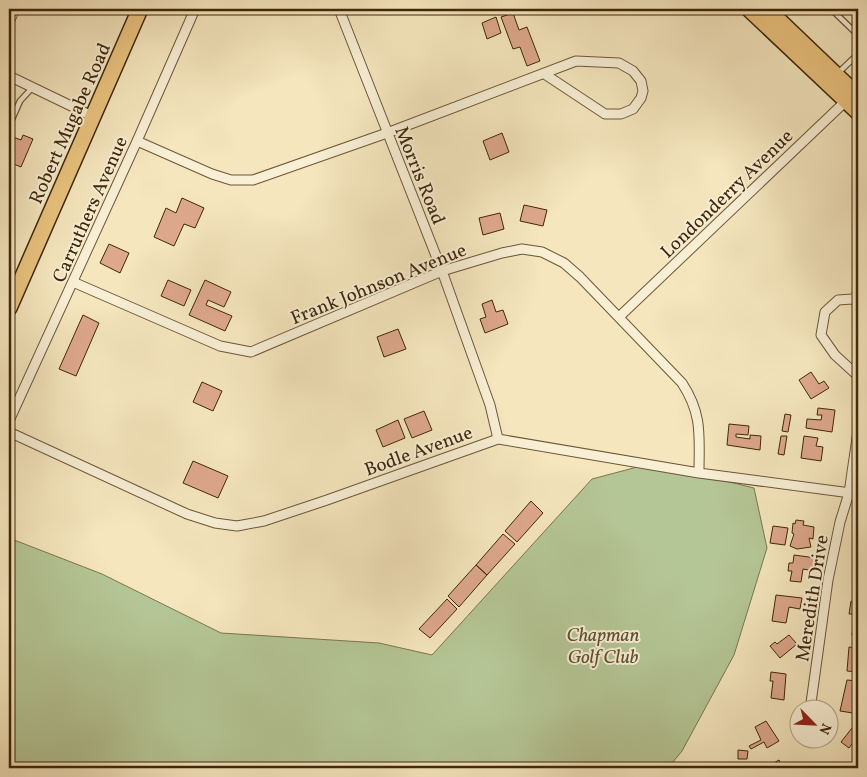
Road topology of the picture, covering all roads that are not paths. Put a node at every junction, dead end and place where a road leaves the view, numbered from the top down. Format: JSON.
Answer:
{"nodes":[{"id":1,"x":14,"y":9,"type":"edge"},
{"id":2,"x":140,"y":9,"type":"edge"},
{"id":3,"x":195,"y":9,"type":"edge"},
{"id":4,"x":339,"y":9,"type":"edge"},
{"id":5,"x":749,"y":9,"type":"edge"},
{"id":6,"x":767,"y":9,"type":"edge"},
{"id":7,"x":830,"y":9,"type":"edge"},
{"id":8,"x":9,"y":22,"type":"edge"},
{"id":9,"x":858,"y":35,"type":"edge"},
{"id":10,"x":858,"y":54,"type":"edge"},
{"id":11,"x":546,"y":75,"type":"junction"},
{"id":12,"x":836,"y":75,"type":"junction"},
{"id":13,"x":9,"y":76,"type":"edge"},
{"id":14,"x":32,"y":88,"type":"junction"},
{"id":15,"x":853,"y":96,"type":"edge"},
{"id":16,"x":858,"y":112,"type":"edge"},
{"id":17,"x":94,"y":117,"type":"junction"},
{"id":18,"x":9,"y":126,"type":"edge"},
{"id":19,"x":387,"y":133,"type":"junction"},
{"id":20,"x":138,"y":141,"type":"junction"},
{"id":21,"x":442,"y":271,"type":"junction"},
{"id":22,"x":73,"y":282,"type":"junction"},
{"id":23,"x":858,"y":302,"type":"edge"},
{"id":24,"x":9,"y":308,"type":"edge"},
{"id":25,"x":619,"y":317,"type":"junction"},
{"id":26,"x":858,"y":376,"type":"edge"},
{"id":27,"x":9,"y":421,"type":"edge"},
{"id":28,"x":858,"y":431,"type":"edge"},
{"id":29,"x":9,"y":432,"type":"edge"},
{"id":30,"x":498,"y":438,"type":"junction"},
{"id":31,"x":699,"y":473,"type":"junction"},
{"id":32,"x":854,"y":494,"type":"edge"},
{"id":33,"x":811,"y":700,"type":"edge"}],
"edges":[{"from":1,"to":8,"type":"street"},
{"from":2,"to":17,"type":"main road","name":"Robert Mugabe Road"},
{"from":3,"to":20,"type":"street","name":"Carruthers Avenue"},
{"from":4,"to":19,"type":"street","name":"Morris Road"},
{"from":5,"to":15,"type":"main road"},
{"from":6,"to":12,"type":"main road"},
{"from":7,"to":9,"type":"lane"},
{"from":10,"to":12,"type":"lane"},
{"from":11,"to":11,"type":"street"},
{"from":11,"to":19,"type":"street"},
{"from":12,"to":15,"type":"main road"},
{"from":13,"to":14,"type":"street"},
{"from":14,"to":17,"type":"street"},
{"from":14,"to":18,"type":"lane"},
{"from":15,"to":16,"type":"main road"},
{"from":15,"to":25,"type":"street","name":"Londonderry Avenue"},
{"from":17,"to":24,"type":"main road","name":"Robert Mugabe Road"},
{"from":19,"to":20,"type":"street"},
{"from":19,"to":21,"type":"street","name":"Morris Road"},
{"from":20,"to":22,"type":"street","name":"Carruthers Avenue"},
{"from":21,"to":22,"type":"street","name":"Frank Johnson Avenue"},
{"from":21,"to":25,"type":"street","name":"Frank Johnson Avenue"},
{"from":21,"to":30,"type":"street","name":"Morris Road"},
{"from":22,"to":27,"type":"street","name":"Carruthers Avenue"},
{"from":23,"to":26,"type":"street"},
{"from":25,"to":31,"type":"street","name":"Frank Johnson Avenue"},
{"from":28,"to":32,"type":"street","name":"Meredith Drive"},
{"from":29,"to":30,"type":"street","name":"Bodle Avenue"},
{"from":30,"to":31,"type":"street","name":"Bodle Avenue"},
{"from":31,"to":32,"type":"street","name":"Bodle Avenue"},
{"from":32,"to":33,"type":"street","name":"Meredith Drive"}]}
